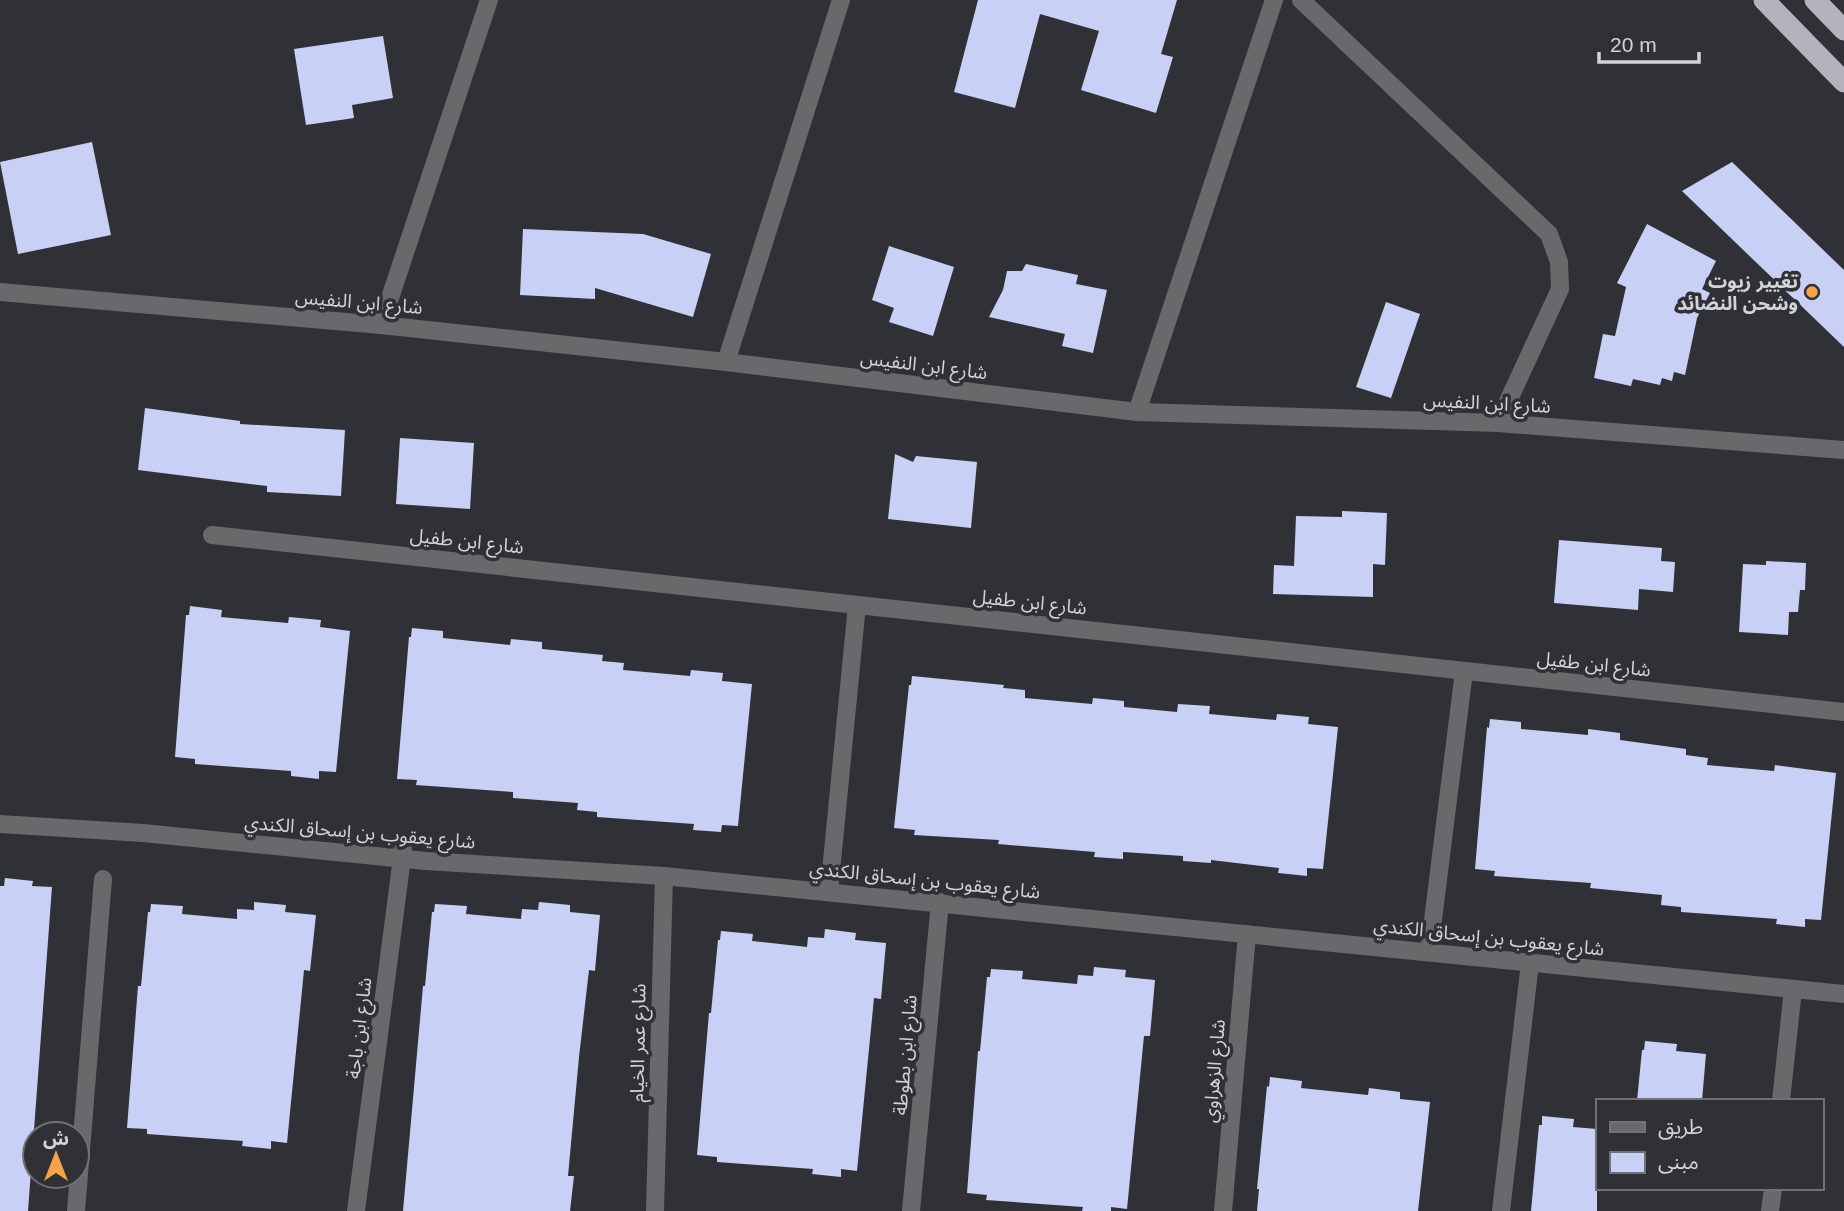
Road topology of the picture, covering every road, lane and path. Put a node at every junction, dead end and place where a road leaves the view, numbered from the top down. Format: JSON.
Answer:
{"nodes":[{"id":1,"x":489,"y":0,"type":"edge"},
{"id":2,"x":841,"y":0,"type":"edge"},
{"id":3,"x":1274,"y":0,"type":"edge"},
{"id":4,"x":1301,"y":0,"type":"edge"},
{"id":5,"x":1764,"y":0,"type":"edge"},
{"id":6,"x":1815,"y":0,"type":"edge"},
{"id":7,"x":1844,"y":30,"type":"edge"},
{"id":8,"x":1844,"y":82,"type":"edge"},
{"id":9,"x":0,"y":292,"type":"edge"},
{"id":10,"x":381,"y":325,"type":"junction"},
{"id":11,"x":726,"y":362,"type":"junction"},
{"id":12,"x":1137,"y":412,"type":"junction"},
{"id":13,"x":1498,"y":423,"type":"junction"},
{"id":14,"x":1844,"y":450,"type":"edge"},
{"id":15,"x":212,"y":535,"type":"dead end"},
{"id":16,"x":857,"y":605,"type":"junction"},
{"id":17,"x":1464,"y":670,"type":"junction"},
{"id":18,"x":1844,"y":712,"type":"edge"},
{"id":19,"x":0,"y":824,"type":"edge"},
{"id":20,"x":403,"y":854,"type":"junction"},
{"id":21,"x":664,"y":876,"type":"junction"},
{"id":22,"x":103,"y":879,"type":"dead end"},
{"id":23,"x":829,"y":892,"type":"junction"},
{"id":24,"x":940,"y":902,"type":"junction"},
{"id":25,"x":1247,"y":934,"type":"junction"},
{"id":26,"x":1429,"y":952,"type":"junction"},
{"id":27,"x":1530,"y":962,"type":"junction"},
{"id":28,"x":1793,"y":989,"type":"junction"},
{"id":29,"x":1844,"y":994,"type":"edge"},
{"id":30,"x":1782,"y":1099,"type":"edge"},
{"id":31,"x":1773,"y":1190,"type":"edge"},
{"id":32,"x":76,"y":1211,"type":"edge"},
{"id":33,"x":356,"y":1211,"type":"edge"},
{"id":34,"x":655,"y":1211,"type":"edge"},
{"id":35,"x":911,"y":1211,"type":"edge"},
{"id":36,"x":1223,"y":1211,"type":"edge"},
{"id":37,"x":1501,"y":1211,"type":"edge"},
{"id":38,"x":1770,"y":1211,"type":"edge"}],
"edges":[{"from":1,"to":10,"type":"street"},
{"from":2,"to":11,"type":"street"},
{"from":3,"to":12,"type":"street"},
{"from":4,"to":13,"type":"street"},
{"from":5,"to":8,"type":"highway"},
{"from":6,"to":7,"type":"highway"},
{"from":9,"to":10,"type":"street","name":"شارع ابن النفيس"},
{"from":10,"to":11,"type":"street","name":"شارع ابن النفيس"},
{"from":11,"to":12,"type":"street","name":"شارع ابن النفيس"},
{"from":12,"to":13,"type":"street","name":"شارع ابن النفيس"},
{"from":13,"to":14,"type":"street","name":"شارع ابن النفيس"},
{"from":15,"to":16,"type":"street","name":"شارع ابن طفيل"},
{"from":16,"to":17,"type":"street","name":"شارع ابن طفيل"},
{"from":16,"to":23,"type":"street"},
{"from":17,"to":18,"type":"street","name":"شارع ابن طفيل"},
{"from":17,"to":26,"type":"street"},
{"from":19,"to":20,"type":"street","name":"شارع يعقوب بن إسحاق الكندي"},
{"from":20,"to":21,"type":"street","name":"شارع يعقوب بن إسحاق الكندي"},
{"from":20,"to":33,"type":"street","name":"شارع ابن باجة"},
{"from":21,"to":23,"type":"street","name":"شارع يعقوب بن إسحاق الكندي"},
{"from":21,"to":34,"type":"street","name":"شارع عمر الخيام"},
{"from":22,"to":32,"type":"street"},
{"from":23,"to":24,"type":"street","name":"شارع يعقوب بن إسحاق الكندي"},
{"from":24,"to":25,"type":"street","name":"شارع يعقوب بن إسحاق الكندي"},
{"from":24,"to":35,"type":"street","name":"شارع ابن بطوطة"},
{"from":25,"to":26,"type":"street","name":"شارع يعقوب بن إسحاق الكندي"},
{"from":25,"to":36,"type":"street","name":"شارع الزهراوي"},
{"from":26,"to":27,"type":"street","name":"شارع يعقوب بن إسحاق الكندي"},
{"from":27,"to":28,"type":"street","name":"شارع يعقوب بن إسحاق الكندي"},
{"from":27,"to":37,"type":"street"},
{"from":28,"to":29,"type":"street","name":"شارع يعقوب بن إسحاق الكندي"},
{"from":28,"to":30,"type":"street"},
{"from":31,"to":38,"type":"street"}]}
